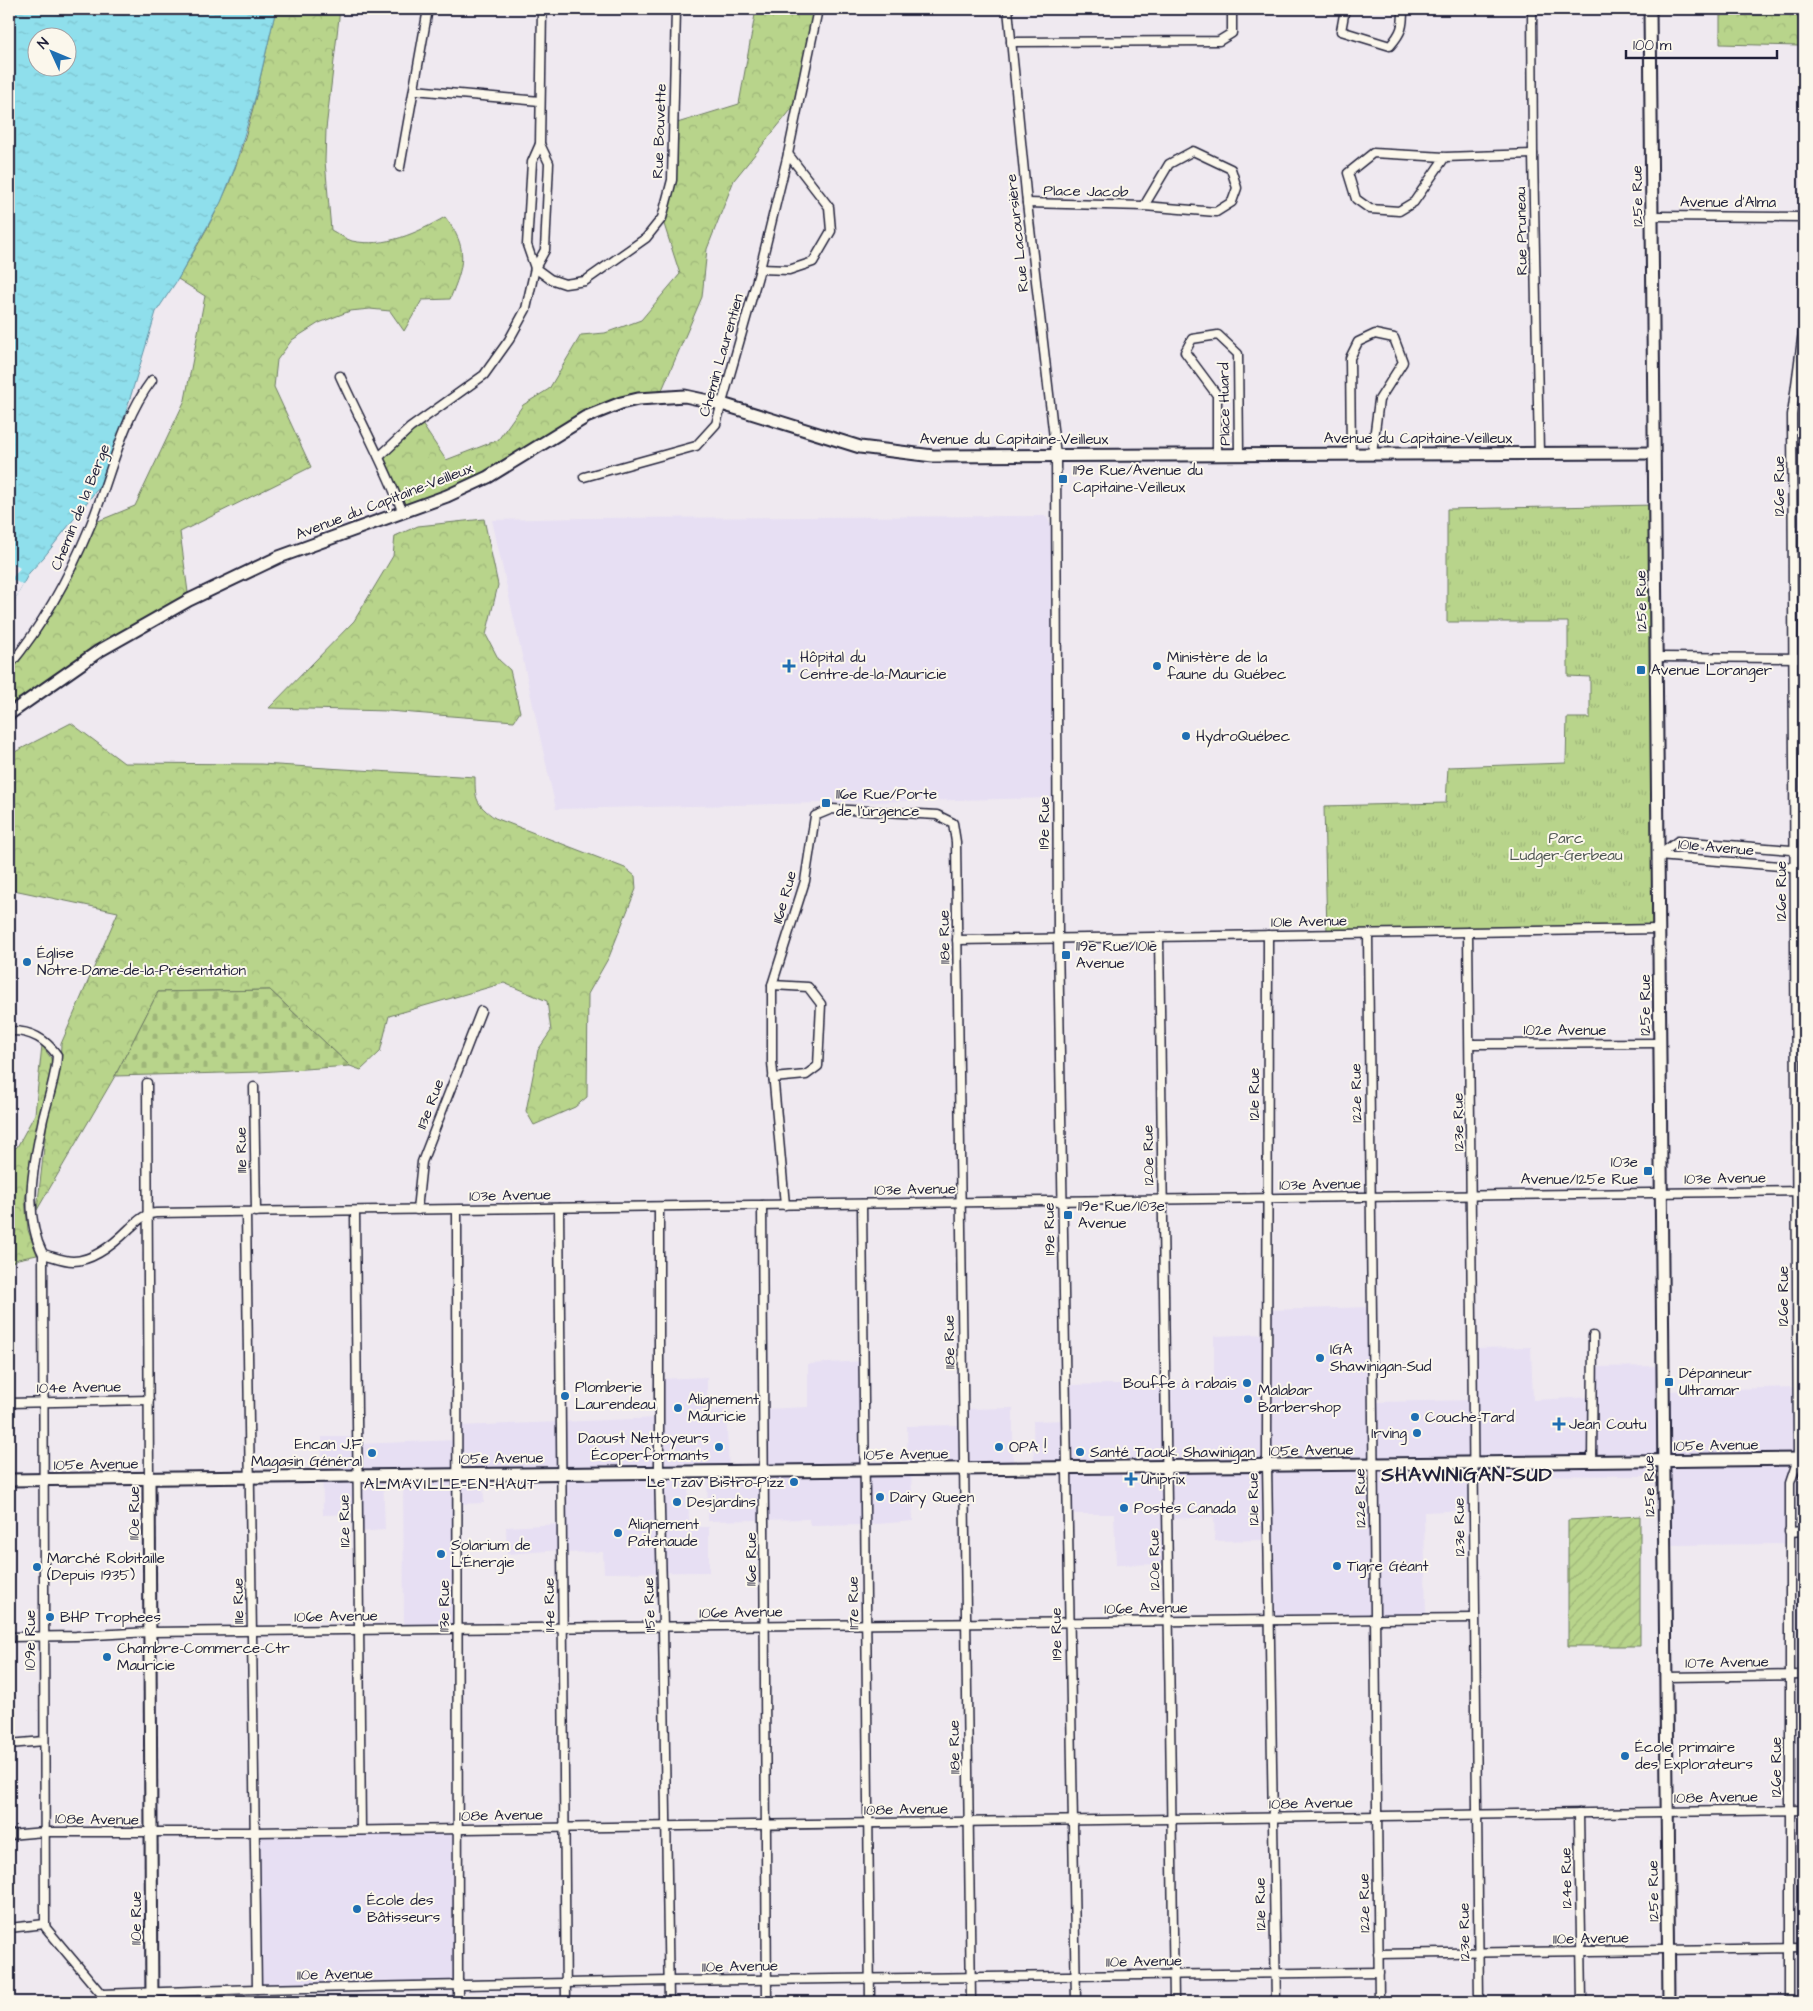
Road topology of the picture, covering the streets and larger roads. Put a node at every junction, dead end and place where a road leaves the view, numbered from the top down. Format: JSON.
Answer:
{"nodes":[{"id":1,"x":428,"y":9,"type":"edge"},
{"id":2,"x":542,"y":9,"type":"edge"},
{"id":3,"x":676,"y":9,"type":"edge"},
{"id":4,"x":818,"y":9,"type":"edge"},
{"id":5,"x":1008,"y":9,"type":"edge"},
{"id":6,"x":1232,"y":9,"type":"edge"},
{"id":7,"x":1345,"y":9,"type":"edge"},
{"id":8,"x":1403,"y":9,"type":"edge"},
{"id":9,"x":1532,"y":9,"type":"edge"},
{"id":10,"x":1650,"y":9,"type":"edge"},
{"id":11,"x":1012,"y":42,"type":"junction"},
{"id":12,"x":414,"y":90,"type":"junction"},
{"id":13,"x":540,"y":101,"type":"junction"},
{"id":14,"x":540,"y":144,"type":"junction"},
{"id":15,"x":788,"y":154,"type":"junction"},
{"id":16,"x":1533,"y":154,"type":"junction"},
{"id":17,"x":1445,"y":157,"type":"junction"},
{"id":18,"x":400,"y":166,"type":"dead end"},
{"id":19,"x":1027,"y":203,"type":"junction"},
{"id":20,"x":1144,"y":206,"type":"junction"},
{"id":21,"x":1652,"y":216,"type":"junction"},
{"id":22,"x":1804,"y":217,"type":"edge"},
{"id":23,"x":535,"y":268,"type":"junction"},
{"id":24,"x":760,"y":269,"type":"junction"},
{"id":25,"x":1804,"y":324,"type":"edge"},
{"id":26,"x":340,"y":376,"type":"dead end"},
{"id":27,"x":152,"y":380,"type":"dead end"},
{"id":28,"x":722,"y":404,"type":"junction"},
{"id":29,"x":1539,"y":453,"type":"junction"},
{"id":30,"x":1654,"y":453,"type":"junction"},
{"id":31,"x":1056,"y":454,"type":"junction"},
{"id":32,"x":1217,"y":454,"type":"junction"},
{"id":33,"x":1239,"y":454,"type":"junction"},
{"id":34,"x":1351,"y":454,"type":"junction"},
{"id":35,"x":1372,"y":454,"type":"junction"},
{"id":36,"x":379,"y":457,"type":"junction"},
{"id":37,"x":584,"y":477,"type":"dead end"},
{"id":38,"x":403,"y":513,"type":"junction"},
{"id":39,"x":1656,"y":657,"type":"junction"},
{"id":40,"x":1793,"y":658,"type":"junction"},
{"id":41,"x":1804,"y":658,"type":"edge"},
{"id":42,"x":9,"y":666,"type":"edge"},
{"id":43,"x":9,"y":714,"type":"edge"},
{"id":44,"x":815,"y":816,"type":"joint"},
{"id":45,"x":1794,"y":850,"type":"junction"},
{"id":46,"x":1804,"y":851,"type":"edge"},
{"id":47,"x":1658,"y":856,"type":"junction"},
{"id":48,"x":1794,"y":867,"type":"junction"},
{"id":49,"x":1804,"y":868,"type":"edge"},
{"id":50,"x":1660,"y":929,"type":"junction"},
{"id":51,"x":1468,"y":932,"type":"junction"},
{"id":52,"x":1368,"y":934,"type":"junction"},
{"id":53,"x":1268,"y":935,"type":"junction"},
{"id":54,"x":1159,"y":937,"type":"junction"},
{"id":55,"x":1058,"y":938,"type":"junction"},
{"id":56,"x":958,"y":940,"type":"junction"},
{"id":57,"x":772,"y":985,"type":"junction"},
{"id":58,"x":481,"y":1010,"type":"dead end"},
{"id":59,"x":9,"y":1031,"type":"edge"},
{"id":60,"x":1660,"y":1043,"type":"junction"},
{"id":61,"x":1470,"y":1044,"type":"junction"},
{"id":62,"x":773,"y":1078,"type":"junction"},
{"id":63,"x":147,"y":1083,"type":"dead end"},
{"id":64,"x":254,"y":1087,"type":"dead end"},
{"id":65,"x":1800,"y":1191,"type":"edge"},
{"id":66,"x":1661,"y":1193,"type":"junction"},
{"id":67,"x":1472,"y":1196,"type":"junction"},
{"id":68,"x":1370,"y":1197,"type":"junction"},
{"id":69,"x":1267,"y":1198,"type":"junction"},
{"id":70,"x":1163,"y":1200,"type":"junction"},
{"id":71,"x":1062,"y":1201,"type":"junction"},
{"id":72,"x":961,"y":1202,"type":"junction"},
{"id":73,"x":862,"y":1204,"type":"junction"},
{"id":74,"x":762,"y":1205,"type":"junction"},
{"id":75,"x":785,"y":1205,"type":"junction"},
{"id":76,"x":658,"y":1207,"type":"junction"},
{"id":77,"x":559,"y":1208,"type":"junction"},
{"id":78,"x":417,"y":1210,"type":"junction"},
{"id":79,"x":457,"y":1210,"type":"junction"},
{"id":80,"x":355,"y":1211,"type":"junction"},
{"id":81,"x":256,"y":1212,"type":"junction"},
{"id":82,"x":246,"y":1213,"type":"junction"},
{"id":83,"x":148,"y":1214,"type":"junction"},
{"id":84,"x":43,"y":1254,"type":"junction"},
{"id":85,"x":1801,"y":1308,"type":"edge"},
{"id":86,"x":1593,"y":1336,"type":"dead end"},
{"id":87,"x":149,"y":1400,"type":"junction"},
{"id":88,"x":43,"y":1402,"type":"junction"},
{"id":89,"x":9,"y":1403,"type":"edge"},
{"id":90,"x":1801,"y":1459,"type":"edge"},
{"id":91,"x":1664,"y":1461,"type":"junction"},
{"id":92,"x":1592,"y":1462,"type":"junction"},
{"id":93,"x":1472,"y":1463,"type":"junction"},
{"id":94,"x":1374,"y":1464,"type":"junction"},
{"id":95,"x":1266,"y":1465,"type":"junction"},
{"id":96,"x":1166,"y":1466,"type":"junction"},
{"id":97,"x":1066,"y":1467,"type":"junction"},
{"id":98,"x":964,"y":1468,"type":"junction"},
{"id":99,"x":865,"y":1470,"type":"junction"},
{"id":100,"x":764,"y":1471,"type":"junction"},
{"id":101,"x":659,"y":1472,"type":"junction"},
{"id":102,"x":561,"y":1473,"type":"junction"},
{"id":103,"x":457,"y":1474,"type":"junction"},
{"id":104,"x":357,"y":1475,"type":"junction"},
{"id":105,"x":1804,"y":1475,"type":"edge"},
{"id":106,"x":250,"y":1476,"type":"junction"},
{"id":107,"x":149,"y":1478,"type":"junction"},
{"id":108,"x":43,"y":1479,"type":"junction"},
{"id":109,"x":9,"y":1480,"type":"edge"},
{"id":110,"x":1789,"y":1532,"type":"junction"},
{"id":111,"x":1804,"y":1532,"type":"edge"},
{"id":112,"x":1474,"y":1618,"type":"junction"},
{"id":113,"x":1375,"y":1619,"type":"junction"},
{"id":114,"x":1269,"y":1621,"type":"junction"},
{"id":115,"x":1169,"y":1622,"type":"junction"},
{"id":116,"x":1069,"y":1623,"type":"junction"},
{"id":117,"x":966,"y":1624,"type":"junction"},
{"id":118,"x":866,"y":1625,"type":"junction"},
{"id":119,"x":765,"y":1626,"type":"junction"},
{"id":120,"x":663,"y":1627,"type":"junction"},
{"id":121,"x":563,"y":1628,"type":"junction"},
{"id":122,"x":457,"y":1629,"type":"junction"},
{"id":123,"x":359,"y":1630,"type":"junction"},
{"id":124,"x":252,"y":1631,"type":"junction"},
{"id":125,"x":150,"y":1632,"type":"junction"},
{"id":126,"x":9,"y":1637,"type":"edge"},
{"id":127,"x":44,"y":1638,"type":"junction"},
{"id":128,"x":1789,"y":1674,"type":"junction"},
{"id":129,"x":1804,"y":1674,"type":"edge"},
{"id":130,"x":1666,"y":1677,"type":"junction"},
{"id":131,"x":44,"y":1741,"type":"junction"},
{"id":132,"x":9,"y":1744,"type":"edge"},
{"id":133,"x":1790,"y":1810,"type":"junction"},
{"id":134,"x":1804,"y":1810,"type":"edge"},
{"id":135,"x":1668,"y":1812,"type":"junction"},
{"id":136,"x":1578,"y":1813,"type":"junction"},
{"id":137,"x":1476,"y":1814,"type":"junction"},
{"id":138,"x":1377,"y":1816,"type":"junction"},
{"id":139,"x":1272,"y":1817,"type":"junction"},
{"id":140,"x":1172,"y":1819,"type":"junction"},
{"id":141,"x":1073,"y":1820,"type":"junction"},
{"id":142,"x":969,"y":1822,"type":"junction"},
{"id":143,"x":868,"y":1823,"type":"junction"},
{"id":144,"x":766,"y":1824,"type":"junction"},
{"id":145,"x":666,"y":1826,"type":"junction"},
{"id":146,"x":564,"y":1827,"type":"junction"},
{"id":147,"x":458,"y":1829,"type":"junction"},
{"id":148,"x":361,"y":1830,"type":"junction"},
{"id":149,"x":44,"y":1832,"type":"junction"},
{"id":150,"x":254,"y":1832,"type":"junction"},
{"id":151,"x":151,"y":1833,"type":"junction"},
{"id":152,"x":9,"y":1835,"type":"edge"},
{"id":153,"x":45,"y":1924,"type":"junction"},
{"id":154,"x":9,"y":1928,"type":"edge"},
{"id":155,"x":1790,"y":1948,"type":"junction"},
{"id":156,"x":1804,"y":1948,"type":"edge"},
{"id":157,"x":1669,"y":1950,"type":"junction"},
{"id":158,"x":1581,"y":1952,"type":"junction"},
{"id":159,"x":1478,"y":1953,"type":"junction"},
{"id":160,"x":1378,"y":1954,"type":"junction"},
{"id":161,"x":1379,"y":1972,"type":"junction"},
{"id":162,"x":1174,"y":1974,"type":"junction"},
{"id":163,"x":1275,"y":1974,"type":"junction"},
{"id":164,"x":1075,"y":1976,"type":"junction"},
{"id":165,"x":870,"y":1978,"type":"junction"},
{"id":166,"x":971,"y":1978,"type":"junction"},
{"id":167,"x":668,"y":1980,"type":"junction"},
{"id":168,"x":767,"y":1980,"type":"junction"},
{"id":169,"x":566,"y":1983,"type":"junction"},
{"id":170,"x":458,"y":1986,"type":"junction"},
{"id":171,"x":256,"y":1989,"type":"junction"},
{"id":172,"x":101,"y":1994,"type":"junction"},
{"id":173,"x":152,"y":1997,"type":"edge"},
{"id":174,"x":108,"y":2002,"type":"edge"},
{"id":175,"x":458,"y":2002,"type":"edge"},
{"id":176,"x":566,"y":2002,"type":"edge"},
{"id":177,"x":669,"y":2002,"type":"edge"},
{"id":178,"x":767,"y":2002,"type":"edge"},
{"id":179,"x":870,"y":2002,"type":"edge"},
{"id":180,"x":971,"y":2002,"type":"edge"},
{"id":181,"x":1076,"y":2002,"type":"edge"},
{"id":182,"x":1174,"y":2002,"type":"edge"},
{"id":183,"x":1276,"y":2002,"type":"edge"},
{"id":184,"x":1379,"y":2002,"type":"edge"},
{"id":185,"x":1479,"y":2002,"type":"edge"},
{"id":186,"x":1582,"y":2002,"type":"edge"},
{"id":187,"x":1669,"y":2002,"type":"edge"},
{"id":188,"x":1790,"y":2002,"type":"edge"}],
"edges":[{"from":1,"to":12,"type":"street"},
{"from":2,"to":13,"type":"street"},
{"from":3,"to":23,"type":"street","name":"Rue Bouvette"},
{"from":4,"to":15,"type":"street","name":"Chemin Laurentien"},
{"from":5,"to":11,"type":"street","name":"Rue Lacoursière"},
{"from":6,"to":11,"type":"street"},
{"from":7,"to":8,"type":"street"},
{"from":9,"to":16,"type":"street","name":"Rue Pruneau"},
{"from":10,"to":21,"type":"street","name":"125e Rue"},
{"from":11,"to":19,"type":"street","name":"Rue Lacoursière"},
{"from":12,"to":13,"type":"street"},
{"from":12,"to":18,"type":"street"},
{"from":13,"to":14,"type":"street"},
{"from":14,"to":23,"type":"street"},
{"from":14,"to":23,"type":"street"},
{"from":15,"to":24,"type":"street","name":"Chemin Laurentien"},
{"from":15,"to":24,"type":"street"},
{"from":16,"to":17,"type":"street"},
{"from":16,"to":29,"type":"street","name":"Rue Pruneau"},
{"from":17,"to":17,"type":"street"},
{"from":19,"to":20,"type":"street","name":"Place Jacob"},
{"from":19,"to":31,"type":"street","name":"Rue Lacoursière"},
{"from":20,"to":20,"type":"street","name":"Place Jacob"},
{"from":21,"to":22,"type":"street","name":"Avenue d'Alma"},
{"from":21,"to":30,"type":"street","name":"125e Rue"},
{"from":23,"to":36,"type":"street"},
{"from":24,"to":28,"type":"street","name":"Chemin Laurentien"},
{"from":25,"to":40,"type":"street","name":"126e Rue"},
{"from":26,"to":36,"type":"street"},
{"from":27,"to":42,"type":"street","name":"Chemin de la Berge"},
{"from":28,"to":31,"type":"street","name":"Avenue du Capitaine-Veilleux"},
{"from":28,"to":37,"type":"street","name":"Chemin Laurentien"},
{"from":28,"to":38,"type":"street","name":"Avenue du Capitaine-Veilleux"},
{"from":29,"to":30,"type":"street","name":"Avenue du Capitaine-Veilleux"},
{"from":29,"to":35,"type":"street","name":"Avenue du Capitaine-Veilleux"},
{"from":30,"to":39,"type":"street","name":"125e Rue"},
{"from":31,"to":32,"type":"street","name":"Avenue du Capitaine-Veilleux"},
{"from":31,"to":55,"type":"street","name":"119e Rue"},
{"from":32,"to":33,"type":"street","name":"Avenue du Capitaine-Veilleux"},
{"from":32,"to":33,"type":"street","name":"Place Huard"},
{"from":33,"to":34,"type":"street","name":"Avenue du Capitaine-Veilleux"},
{"from":34,"to":35,"type":"street","name":"Avenue du Capitaine-Veilleux"},
{"from":34,"to":35,"type":"street"},
{"from":36,"to":38,"type":"street"},
{"from":38,"to":43,"type":"street","name":"Avenue du Capitaine-Veilleux"},
{"from":39,"to":40,"type":"street"},
{"from":39,"to":47,"type":"street","name":"125e Rue"},
{"from":40,"to":41,"type":"street"},
{"from":40,"to":45,"type":"street","name":"126e Rue"},
{"from":44,"to":56,"type":"street","name":"118e Rue"},
{"from":44,"to":57,"type":"street","name":"116e Rue"},
{"from":45,"to":46,"type":"street","name":"101e Avenue"},
{"from":45,"to":47,"type":"street","name":"101e Avenue"},
{"from":45,"to":48,"type":"street","name":"126e Rue"},
{"from":47,"to":48,"type":"street","name":"101e Avenue"},
{"from":47,"to":50,"type":"street","name":"125e Rue"},
{"from":48,"to":49,"type":"street","name":"101e Avenue"},
{"from":48,"to":65,"type":"street","name":"126e Rue"},
{"from":50,"to":51,"type":"street","name":"101e Avenue"},
{"from":50,"to":60,"type":"street","name":"125e Rue"},
{"from":51,"to":52,"type":"street","name":"101e Avenue"},
{"from":51,"to":61,"type":"street","name":"123e Rue"},
{"from":52,"to":53,"type":"street","name":"101e Avenue"},
{"from":52,"to":68,"type":"street","name":"122e Rue"},
{"from":53,"to":54,"type":"street","name":"101e Avenue"},
{"from":53,"to":69,"type":"street","name":"121e Rue"},
{"from":54,"to":55,"type":"street","name":"101e Avenue"},
{"from":54,"to":70,"type":"street","name":"120e Rue"},
{"from":55,"to":56,"type":"street","name":"101e Avenue"},
{"from":55,"to":71,"type":"street","name":"119e Rue"},
{"from":56,"to":72,"type":"street","name":"118e Rue"},
{"from":57,"to":62,"type":"street","name":"116e Rue"},
{"from":57,"to":62,"type":"street"},
{"from":58,"to":78,"type":"street","name":"113e Rue"},
{"from":59,"to":84,"type":"street"},
{"from":60,"to":61,"type":"street","name":"102e Avenue"},
{"from":60,"to":66,"type":"street","name":"125e Rue"},
{"from":61,"to":67,"type":"street","name":"123e Rue"},
{"from":62,"to":75,"type":"street","name":"116e Rue"},
{"from":63,"to":83,"type":"street","name":"110e Rue"},
{"from":64,"to":81,"type":"street","name":"111e Rue"},
{"from":65,"to":66,"type":"street","name":"103e Avenue"},
{"from":65,"to":85,"type":"street","name":"126e Rue"},
{"from":66,"to":67,"type":"street","name":"103e Avenue"},
{"from":66,"to":91,"type":"street","name":"125e Rue"},
{"from":67,"to":68,"type":"street","name":"103e Avenue"},
{"from":67,"to":93,"type":"street","name":"123e Rue"},
{"from":68,"to":69,"type":"street","name":"103e Avenue"},
{"from":68,"to":94,"type":"street","name":"122e Rue"},
{"from":69,"to":70,"type":"street","name":"103e Avenue"},
{"from":69,"to":95,"type":"street","name":"121e Rue"},
{"from":70,"to":71,"type":"street","name":"103e Avenue"},
{"from":70,"to":96,"type":"street","name":"120e Rue"},
{"from":71,"to":72,"type":"street","name":"103e Avenue"},
{"from":71,"to":97,"type":"street","name":"119e Rue"},
{"from":72,"to":73,"type":"street","name":"103e Avenue"},
{"from":72,"to":98,"type":"street","name":"118e Rue"},
{"from":73,"to":75,"type":"street","name":"103e Avenue"},
{"from":73,"to":99,"type":"street","name":"117e Rue"},
{"from":74,"to":75,"type":"street","name":"103e Avenue"},
{"from":74,"to":76,"type":"street","name":"103e Avenue"},
{"from":74,"to":100,"type":"street","name":"116e Rue"},
{"from":76,"to":77,"type":"street","name":"103e Avenue"},
{"from":76,"to":101,"type":"street","name":"115e Rue"},
{"from":77,"to":79,"type":"street","name":"103e Avenue"},
{"from":77,"to":102,"type":"street","name":"114e Rue"},
{"from":78,"to":79,"type":"street","name":"103e Avenue"},
{"from":78,"to":80,"type":"street","name":"103e Avenue"},
{"from":79,"to":103,"type":"street","name":"113e Rue"},
{"from":80,"to":81,"type":"street","name":"103e Avenue"},
{"from":80,"to":104,"type":"street","name":"112e Rue"},
{"from":81,"to":82,"type":"street","name":"103e Avenue"},
{"from":82,"to":83,"type":"street","name":"103e Avenue"},
{"from":82,"to":106,"type":"street","name":"111e Rue"},
{"from":83,"to":84,"type":"street"},
{"from":83,"to":87,"type":"street","name":"110e Rue"},
{"from":84,"to":88,"type":"street","name":"109e Rue"},
{"from":85,"to":90,"type":"street","name":"126e Rue"},
{"from":86,"to":92,"type":"street"},
{"from":87,"to":88,"type":"street","name":"104e Avenue"},
{"from":87,"to":107,"type":"street","name":"110e Rue"},
{"from":88,"to":89,"type":"street","name":"104e Avenue"},
{"from":88,"to":108,"type":"street","name":"109e Rue"},
{"from":90,"to":91,"type":"street","name":"105e Avenue"},
{"from":90,"to":105,"type":"street","name":"126e Rue"},
{"from":90,"to":110,"type":"street","name":"126e Rue"},
{"from":91,"to":92,"type":"street","name":"105e Avenue"},
{"from":91,"to":130,"type":"street","name":"125e Rue"},
{"from":92,"to":93,"type":"street","name":"105e Avenue"},
{"from":93,"to":94,"type":"street","name":"105e Avenue"},
{"from":93,"to":112,"type":"street","name":"123e Rue"},
{"from":94,"to":95,"type":"street","name":"105e Avenue"},
{"from":94,"to":113,"type":"street","name":"122e Rue"},
{"from":95,"to":96,"type":"street","name":"105e Avenue"},
{"from":95,"to":114,"type":"street","name":"121e Rue"},
{"from":96,"to":97,"type":"street","name":"105e Avenue"},
{"from":96,"to":115,"type":"street","name":"120e Rue"},
{"from":97,"to":98,"type":"street","name":"105e Avenue"},
{"from":97,"to":116,"type":"street","name":"119e Rue"},
{"from":98,"to":99,"type":"street","name":"105e Avenue"},
{"from":98,"to":117,"type":"street","name":"118e Rue"},
{"from":99,"to":100,"type":"street","name":"105e Avenue"},
{"from":99,"to":118,"type":"street","name":"117e Rue"},
{"from":100,"to":101,"type":"street","name":"105e Avenue"},
{"from":100,"to":119,"type":"street","name":"116e Rue"},
{"from":101,"to":102,"type":"street","name":"105e Avenue"},
{"from":101,"to":120,"type":"street","name":"115e Rue"},
{"from":102,"to":103,"type":"street","name":"105e Avenue"},
{"from":102,"to":121,"type":"street","name":"114e Rue"},
{"from":103,"to":104,"type":"street","name":"105e Avenue"},
{"from":103,"to":122,"type":"street","name":"113e Rue"},
{"from":104,"to":106,"type":"street","name":"105e Avenue"},
{"from":104,"to":123,"type":"street","name":"112e Rue"},
{"from":106,"to":107,"type":"street","name":"105e Avenue"},
{"from":106,"to":124,"type":"street","name":"111e Rue"},
{"from":107,"to":108,"type":"street","name":"105e Avenue"},
{"from":107,"to":125,"type":"street","name":"110e Rue"},
{"from":108,"to":109,"type":"street","name":"105e Avenue"},
{"from":108,"to":127,"type":"street","name":"109e Rue"},
{"from":110,"to":111,"type":"street"},
{"from":110,"to":128,"type":"street","name":"126e Rue"},
{"from":112,"to":113,"type":"street","name":"106e Avenue"},
{"from":112,"to":137,"type":"street","name":"123e Rue"},
{"from":113,"to":114,"type":"street","name":"106e Avenue"},
{"from":113,"to":138,"type":"street","name":"122e Rue"},
{"from":114,"to":115,"type":"street","name":"106e Avenue"},
{"from":114,"to":139,"type":"street","name":"121e Rue"},
{"from":115,"to":116,"type":"street","name":"106e Avenue"},
{"from":115,"to":140,"type":"street","name":"120e Rue"},
{"from":116,"to":117,"type":"street","name":"106e Avenue"},
{"from":116,"to":141,"type":"street","name":"119e Rue"},
{"from":117,"to":118,"type":"street","name":"106e Avenue"},
{"from":117,"to":142,"type":"street","name":"118e Rue"},
{"from":118,"to":119,"type":"street","name":"106e Avenue"},
{"from":118,"to":143,"type":"street","name":"117e Rue"},
{"from":119,"to":120,"type":"street","name":"106e Avenue"},
{"from":119,"to":144,"type":"street","name":"116e Rue"},
{"from":120,"to":121,"type":"street","name":"106e Avenue"},
{"from":120,"to":145,"type":"street","name":"115e Rue"},
{"from":121,"to":122,"type":"street","name":"106e Avenue"},
{"from":121,"to":146,"type":"street","name":"114e Rue"},
{"from":122,"to":123,"type":"street","name":"106e Avenue"},
{"from":122,"to":147,"type":"street","name":"113e Rue"},
{"from":123,"to":124,"type":"street","name":"106e Avenue"},
{"from":123,"to":148,"type":"street","name":"112e Rue"},
{"from":124,"to":125,"type":"street","name":"106e Avenue"},
{"from":124,"to":150,"type":"street","name":"111e Rue"},
{"from":125,"to":127,"type":"street","name":"106e Avenue"},
{"from":125,"to":151,"type":"street","name":"110e Rue"},
{"from":126,"to":127,"type":"street","name":"106e Avenue"},
{"from":127,"to":131,"type":"street","name":"109e Rue"},
{"from":128,"to":129,"type":"street","name":"107e Avenue"},
{"from":128,"to":130,"type":"street","name":"107e Avenue"},
{"from":128,"to":133,"type":"street","name":"126e Rue"},
{"from":130,"to":135,"type":"street","name":"125e Rue"},
{"from":131,"to":132,"type":"street"},
{"from":131,"to":149,"type":"street","name":"109e Rue"},
{"from":133,"to":134,"type":"street","name":"108e Avenue"},
{"from":133,"to":135,"type":"street","name":"108e Avenue"},
{"from":133,"to":155,"type":"street","name":"126e Rue"},
{"from":135,"to":136,"type":"street","name":"108e Avenue"},
{"from":135,"to":157,"type":"street","name":"125e Rue"},
{"from":136,"to":137,"type":"street","name":"108e Avenue"},
{"from":136,"to":158,"type":"street","name":"124e Rue"},
{"from":137,"to":138,"type":"street","name":"108e Avenue"},
{"from":137,"to":159,"type":"street","name":"123e Rue"},
{"from":138,"to":139,"type":"street","name":"108e Avenue"},
{"from":138,"to":160,"type":"street","name":"122e Rue"},
{"from":139,"to":140,"type":"street","name":"108e Avenue"},
{"from":139,"to":163,"type":"street","name":"121e Rue"},
{"from":140,"to":141,"type":"street","name":"108e Avenue"},
{"from":140,"to":162,"type":"street","name":"120e Rue"},
{"from":141,"to":142,"type":"street","name":"108e Avenue"},
{"from":141,"to":164,"type":"street","name":"119e Rue"},
{"from":142,"to":143,"type":"street","name":"108e Avenue"},
{"from":142,"to":166,"type":"street","name":"118e Rue"},
{"from":143,"to":144,"type":"street","name":"108e Avenue"},
{"from":143,"to":165,"type":"street","name":"117e Rue"},
{"from":144,"to":145,"type":"street","name":"108e Avenue"},
{"from":144,"to":168,"type":"street","name":"116e Rue"},
{"from":145,"to":146,"type":"street","name":"108e Avenue"},
{"from":145,"to":167,"type":"street","name":"115e Rue"},
{"from":146,"to":147,"type":"street","name":"108e Avenue"},
{"from":146,"to":169,"type":"street","name":"114e Rue"},
{"from":147,"to":148,"type":"street","name":"108e Avenue"},
{"from":147,"to":170,"type":"street","name":"113e Rue"},
{"from":148,"to":150,"type":"street","name":"108e Avenue"},
{"from":149,"to":151,"type":"street","name":"108e Avenue"},
{"from":149,"to":152,"type":"street","name":"108e Avenue"},
{"from":149,"to":153,"type":"street","name":"109e Rue"},
{"from":150,"to":151,"type":"street","name":"108e Avenue"},
{"from":150,"to":171,"type":"street","name":"111e Rue"},
{"from":151,"to":173,"type":"street","name":"110e Rue"},
{"from":153,"to":154,"type":"street"},
{"from":153,"to":172,"type":"street"},
{"from":155,"to":156,"type":"street","name":"110e Avenue"},
{"from":155,"to":157,"type":"street","name":"110e Avenue"},
{"from":155,"to":188,"type":"street","name":"126e Rue"},
{"from":157,"to":158,"type":"street","name":"110e Avenue"},
{"from":157,"to":187,"type":"street","name":"125e Rue"},
{"from":158,"to":159,"type":"street","name":"110e Avenue"},
{"from":158,"to":186,"type":"street","name":"124e Rue"},
{"from":159,"to":160,"type":"street","name":"110e Avenue"},
{"from":159,"to":185,"type":"street","name":"123e Rue"},
{"from":160,"to":161,"type":"street","name":"122e Rue"},
{"from":161,"to":163,"type":"street","name":"110e Avenue"},
{"from":161,"to":184,"type":"street","name":"122e Rue"},
{"from":162,"to":163,"type":"street","name":"110e Avenue"},
{"from":162,"to":164,"type":"street","name":"110e Avenue"},
{"from":162,"to":182,"type":"street","name":"120e Rue"},
{"from":163,"to":183,"type":"street","name":"121e Rue"},
{"from":164,"to":166,"type":"street","name":"110e Avenue"},
{"from":164,"to":181,"type":"street","name":"119e Rue"},
{"from":165,"to":166,"type":"street","name":"110e Avenue"},
{"from":165,"to":168,"type":"street","name":"110e Avenue"},
{"from":165,"to":179,"type":"street","name":"117e Rue"},
{"from":166,"to":180,"type":"street","name":"118e Rue"},
{"from":167,"to":168,"type":"street","name":"110e Avenue"},
{"from":167,"to":169,"type":"street","name":"110e Avenue"},
{"from":167,"to":177,"type":"street","name":"115e Rue"},
{"from":168,"to":178,"type":"street","name":"116e Rue"},
{"from":169,"to":170,"type":"street","name":"110e Avenue"},
{"from":169,"to":176,"type":"street","name":"114e Rue"},
{"from":170,"to":171,"type":"street","name":"110e Avenue"},
{"from":170,"to":175,"type":"street","name":"113e Rue"},
{"from":171,"to":173,"type":"street","name":"110e Avenue"},
{"from":172,"to":173,"type":"street","name":"110e Avenue"},
{"from":172,"to":174,"type":"street"}]}
